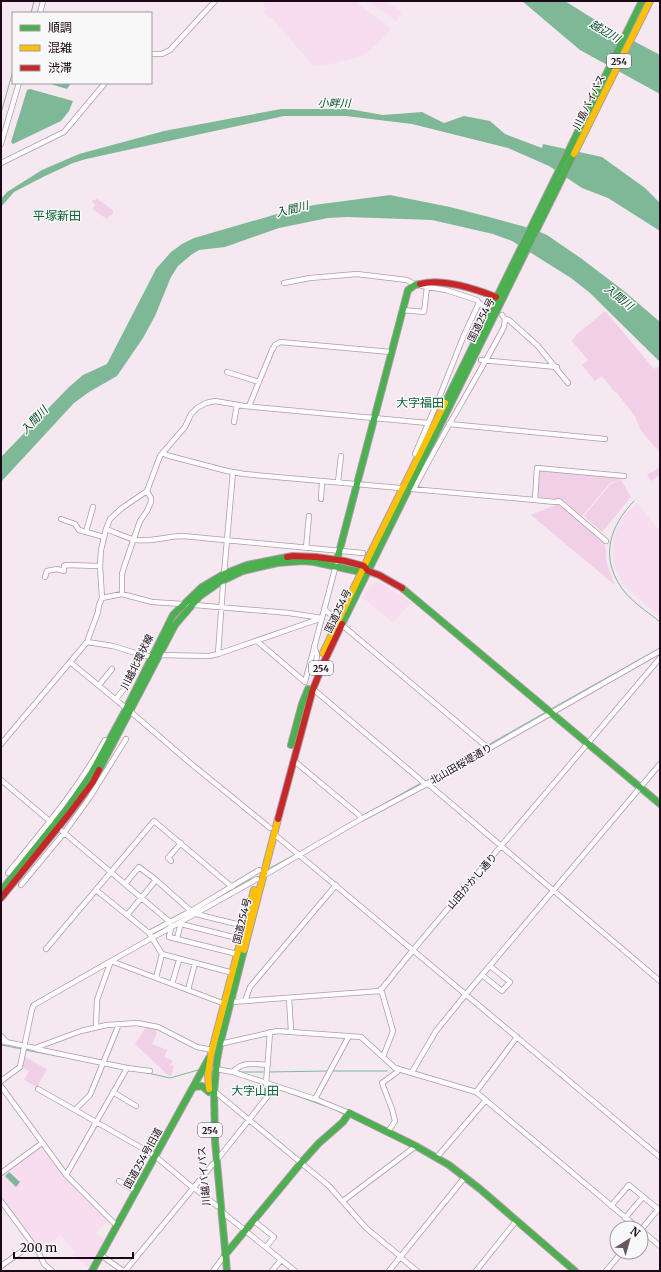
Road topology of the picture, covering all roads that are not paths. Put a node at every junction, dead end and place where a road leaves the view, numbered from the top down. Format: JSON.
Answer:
{"nodes":[{"id":1,"x":43,"y":1,"type":"edge"},
{"id":2,"x":215,"y":1,"type":"edge"},
{"id":3,"x":642,"y":1,"type":"edge"},
{"id":4,"x":650,"y":1,"type":"edge"},
{"id":5,"x":40,"y":12,"type":"edge"},
{"id":6,"x":152,"y":54,"type":"edge"},
{"id":7,"x":19,"y":84,"type":"edge"},
{"id":8,"x":104,"y":84,"type":"edge"},
{"id":9,"x":586,"y":122,"type":"junction"},
{"id":10,"x":1,"y":144,"type":"edge"},
{"id":11,"x":1,"y":163,"type":"edge"},
{"id":12,"x":552,"y":190,"type":"junction"},
{"id":13,"x":284,"y":283,"type":"dead end"},
{"id":14,"x":417,"y":284,"type":"junction"},
{"id":15,"x":427,"y":287,"type":"junction"},
{"id":16,"x":497,"y":295,"type":"junction"},
{"id":17,"x":479,"y":303,"type":"junction"},
{"id":18,"x":484,"y":306,"type":"dead end"},
{"id":19,"x":402,"y":310,"type":"junction"},
{"id":20,"x":391,"y":352,"type":"junction"},
{"id":21,"x":484,"y":360,"type":"junction"},
{"id":22,"x":556,"y":368,"type":"junction"},
{"id":23,"x":227,"y":372,"type":"dead end"},
{"id":24,"x":259,"y":382,"type":"junction"},
{"id":25,"x":568,"y":383,"type":"dead end"},
{"id":26,"x":237,"y":405,"type":"junction"},
{"id":27,"x":249,"y":406,"type":"junction"},
{"id":28,"x":374,"y":418,"type":"junction"},
{"id":29,"x":234,"y":422,"type":"dead end"},
{"id":30,"x":428,"y":423,"type":"junction"},
{"id":31,"x":449,"y":424,"type":"junction"},
{"id":32,"x":605,"y":439,"type":"dead end"},
{"id":33,"x":163,"y":452,"type":"junction"},
{"id":34,"x":341,"y":456,"type":"dead end"},
{"id":35,"x":419,"y":456,"type":"junction"},
{"id":36,"x":233,"y":472,"type":"junction"},
{"id":37,"x":624,"y":476,"type":"dead end"},
{"id":38,"x":322,"y":481,"type":"junction"},
{"id":39,"x":338,"y":482,"type":"junction"},
{"id":40,"x":357,"y":484,"type":"junction"},
{"id":41,"x":409,"y":488,"type":"junction"},
{"id":42,"x":147,"y":491,"type":"junction"},
{"id":43,"x":321,"y":499,"type":"dead end"},
{"id":44,"x":535,"y":500,"type":"junction"},
{"id":45,"x":93,"y":507,"type":"dead end"},
{"id":46,"x":309,"y":516,"type":"dead end"},
{"id":47,"x":60,"y":518,"type":"dead end"},
{"id":48,"x":106,"y":529,"type":"junction"},
{"id":49,"x":86,"y":532,"type":"junction"},
{"id":50,"x":104,"y":536,"type":"junction"},
{"id":51,"x":133,"y":539,"type":"junction"},
{"id":52,"x":227,"y":540,"type":"junction"},
{"id":53,"x":606,"y":541,"type":"dead end"},
{"id":54,"x":306,"y":548,"type":"junction"},
{"id":55,"x":340,"y":550,"type":"junction"},
{"id":56,"x":363,"y":553,"type":"dead end"},
{"id":57,"x":337,"y":563,"type":"junction"},
{"id":58,"x":100,"y":566,"type":"junction"},
{"id":59,"x":364,"y":570,"type":"junction"},
{"id":60,"x":224,"y":574,"type":"junction"},
{"id":61,"x":46,"y":577,"type":"dead end"},
{"id":62,"x":220,"y":582,"type":"junction"},
{"id":63,"x":122,"y":594,"type":"junction"},
{"id":64,"x":102,"y":598,"type":"junction"},
{"id":65,"x":183,"y":604,"type":"junction"},
{"id":66,"x":192,"y":605,"type":"junction"},
{"id":67,"x":222,"y":608,"type":"junction"},
{"id":68,"x":324,"y":609,"type":"junction"},
{"id":69,"x":322,"y":618,"type":"junction"},
{"id":70,"x":340,"y":623,"type":"junction"},
{"id":71,"x":257,"y":641,"type":"junction"},
{"id":72,"x":87,"y":642,"type":"junction"},
{"id":73,"x":314,"y":644,"type":"junction"},
{"id":74,"x":660,"y":651,"type":"edge"},
{"id":75,"x":218,"y":654,"type":"junction"},
{"id":76,"x":159,"y":655,"type":"junction"},
{"id":77,"x":152,"y":656,"type":"junction"},
{"id":78,"x":660,"y":658,"type":"edge"},
{"id":79,"x":70,"y":662,"type":"junction"},
{"id":80,"x":112,"y":669,"type":"dead end"},
{"id":81,"x":315,"y":669,"type":"junction"},
{"id":82,"x":128,"y":684,"type":"dead end"},
{"id":83,"x":99,"y":685,"type":"junction"},
{"id":84,"x":313,"y":689,"type":"junction"},
{"id":85,"x":116,"y":699,"type":"junction"},
{"id":86,"x":129,"y":710,"type":"junction"},
{"id":87,"x":552,"y":712,"type":"junction"},
{"id":88,"x":126,"y":739,"type":"dead end"},
{"id":89,"x":588,"y":743,"type":"junction"},
{"id":90,"x":1,"y":744,"type":"edge"},
{"id":91,"x":114,"y":746,"type":"junction"},
{"id":92,"x":488,"y":748,"type":"junction"},
{"id":93,"x":293,"y":760,"type":"junction"},
{"id":94,"x":660,"y":764,"type":"edge"},
{"id":95,"x":1,"y":780,"type":"edge"},
{"id":96,"x":426,"y":784,"type":"junction"},
{"id":97,"x":640,"y":787,"type":"junction"},
{"id":98,"x":660,"y":804,"type":"edge"},
{"id":99,"x":361,"y":819,"type":"junction"},
{"id":100,"x":51,"y":822,"type":"junction"},
{"id":101,"x":270,"y":828,"type":"junction"},
{"id":102,"x":63,"y":832,"type":"junction"},
{"id":103,"x":274,"y":834,"type":"junction"},
{"id":104,"x":181,"y":843,"type":"junction"},
{"id":105,"x":502,"y":846,"type":"junction"},
{"id":106,"x":300,"y":855,"type":"junction"},
{"id":107,"x":171,"y":861,"type":"dead end"},
{"id":108,"x":259,"y":870,"type":"junction"},
{"id":109,"x":111,"y":872,"type":"junction"},
{"id":110,"x":8,"y":873,"type":"dead end"},
{"id":111,"x":260,"y":878,"type":"junction"},
{"id":112,"x":156,"y":880,"type":"junction"},
{"id":113,"x":125,"y":884,"type":"junction"},
{"id":114,"x":21,"y":885,"type":"dead end"},
{"id":115,"x":336,"y":885,"type":"junction"},
{"id":116,"x":232,"y":887,"type":"junction"},
{"id":117,"x":1,"y":890,"type":"edge"},
{"id":118,"x":96,"y":890,"type":"junction"},
{"id":119,"x":552,"y":890,"type":"junction"},
{"id":120,"x":1,"y":898,"type":"edge"},
{"id":121,"x":142,"y":898,"type":"junction"},
{"id":122,"x":191,"y":911,"type":"junction"},
{"id":123,"x":196,"y":914,"type":"junction"},
{"id":124,"x":127,"y":915,"type":"junction"},
{"id":125,"x":181,"y":923,"type":"junction"},
{"id":126,"x":171,"y":925,"type":"junction"},
{"id":127,"x":244,"y":926,"type":"junction"},
{"id":128,"x":151,"y":936,"type":"junction"},
{"id":129,"x":177,"y":939,"type":"junction"},
{"id":130,"x":241,"y":939,"type":"junction"},
{"id":131,"x":46,"y":949,"type":"dead end"},
{"id":132,"x":412,"y":950,"type":"junction"},
{"id":133,"x":162,"y":954,"type":"junction"},
{"id":134,"x":237,"y":954,"type":"junction"},
{"id":135,"x":179,"y":960,"type":"junction"},
{"id":136,"x":111,"y":961,"type":"junction"},
{"id":137,"x":195,"y":963,"type":"junction"},
{"id":138,"x":490,"y":966,"type":"junction"},
{"id":139,"x":232,"y":973,"type":"junction"},
{"id":140,"x":482,"y":975,"type":"junction"},
{"id":141,"x":156,"y":978,"type":"junction"},
{"id":142,"x":660,"y":981,"type":"edge"},
{"id":143,"x":172,"y":984,"type":"junction"},
{"id":144,"x":381,"y":989,"type":"junction"},
{"id":145,"x":188,"y":990,"type":"junction"},
{"id":146,"x":466,"y":994,"type":"junction"},
{"id":147,"x":289,"y":998,"type":"junction"},
{"id":148,"x":245,"y":1001,"type":"junction"},
{"id":149,"x":228,"y":1003,"type":"junction"},
{"id":150,"x":119,"y":1024,"type":"junction"},
{"id":151,"x":96,"y":1028,"type":"junction"},
{"id":152,"x":291,"y":1031,"type":"junction"},
{"id":153,"x":270,"y":1032,"type":"junction"},
{"id":154,"x":1,"y":1036,"type":"edge"},
{"id":155,"x":348,"y":1036,"type":"junction"},
{"id":156,"x":517,"y":1038,"type":"junction"},
{"id":157,"x":1,"y":1041,"type":"edge"},
{"id":158,"x":8,"y":1042,"type":"junction"},
{"id":159,"x":220,"y":1044,"type":"junction"},
{"id":160,"x":24,"y":1047,"type":"junction"},
{"id":161,"x":35,"y":1048,"type":"junction"},
{"id":162,"x":212,"y":1052,"type":"junction"},
{"id":163,"x":383,"y":1057,"type":"junction"},
{"id":164,"x":104,"y":1063,"type":"junction"},
{"id":165,"x":268,"y":1065,"type":"junction"},
{"id":166,"x":127,"y":1068,"type":"junction"},
{"id":167,"x":215,"y":1069,"type":"junction"},
{"id":168,"x":399,"y":1069,"type":"junction"},
{"id":169,"x":150,"y":1071,"type":"dead end"},
{"id":170,"x":233,"y":1072,"type":"junction"},
{"id":171,"x":412,"y":1072,"type":"junction"},
{"id":172,"x":208,"y":1074,"type":"junction"},
{"id":173,"x":1,"y":1081,"type":"edge"},
{"id":174,"x":266,"y":1084,"type":"junction"},
{"id":175,"x":1,"y":1086,"type":"edge"},
{"id":176,"x":194,"y":1087,"type":"junction"},
{"id":177,"x":275,"y":1087,"type":"junction"},
{"id":178,"x":38,"y":1089,"type":"dead end"},
{"id":179,"x":211,"y":1091,"type":"junction"},
{"id":180,"x":113,"y":1092,"type":"junction"},
{"id":181,"x":476,"y":1092,"type":"junction"},
{"id":182,"x":315,"y":1099,"type":"junction"},
{"id":183,"x":486,"y":1100,"type":"junction"},
{"id":184,"x":136,"y":1106,"type":"dead end"},
{"id":185,"x":76,"y":1110,"type":"junction"},
{"id":186,"x":349,"y":1113,"type":"junction"},
{"id":187,"x":249,"y":1120,"type":"junction"},
{"id":188,"x":96,"y":1121,"type":"junction"},
{"id":189,"x":388,"y":1132,"type":"junction"},
{"id":190,"x":42,"y":1143,"type":"junction"},
{"id":191,"x":416,"y":1146,"type":"junction"},
{"id":192,"x":156,"y":1156,"type":"junction"},
{"id":193,"x":437,"y":1157,"type":"junction"},
{"id":194,"x":660,"y":1157,"type":"edge"},
{"id":195,"x":215,"y":1162,"type":"junction"},
{"id":196,"x":301,"y":1163,"type":"junction"},
{"id":197,"x":1,"y":1173,"type":"edge"},
{"id":198,"x":66,"y":1175,"type":"junction"},
{"id":199,"x":465,"y":1177,"type":"junction"},
{"id":200,"x":118,"y":1181,"type":"dead end"},
{"id":201,"x":194,"y":1188,"type":"junction"},
{"id":202,"x":136,"y":1191,"type":"junction"},
{"id":203,"x":643,"y":1196,"type":"junction"},
{"id":204,"x":1,"y":1201,"type":"edge"},
{"id":205,"x":343,"y":1201,"type":"junction"},
{"id":206,"x":611,"y":1206,"type":"junction"},
{"id":207,"x":659,"y":1208,"type":"edge"},
{"id":208,"x":219,"y":1209,"type":"junction"},
{"id":209,"x":625,"y":1218,"type":"junction"},
{"id":210,"x":517,"y":1220,"type":"junction"},
{"id":211,"x":628,"y":1220,"type":"edge"},
{"id":212,"x":649,"y":1220,"type":"edge"},
{"id":213,"x":254,"y":1221,"type":"junction"},
{"id":214,"x":117,"y":1226,"type":"junction"},
{"id":215,"x":246,"y":1230,"type":"junction"},
{"id":216,"x":649,"y":1237,"type":"edge"},
{"id":217,"x":32,"y":1244,"type":"junction"},
{"id":218,"x":660,"y":1246,"type":"edge"},
{"id":219,"x":266,"y":1247,"type":"junction"},
{"id":220,"x":102,"y":1255,"type":"junction"},
{"id":221,"x":224,"y":1257,"type":"junction"},
{"id":222,"x":400,"y":1257,"type":"junction"},
{"id":223,"x":281,"y":1260,"type":"junction"},
{"id":224,"x":615,"y":1260,"type":"edge"},
{"id":225,"x":1,"y":1266,"type":"edge"},
{"id":226,"x":52,"y":1271,"type":"edge"},
{"id":227,"x":92,"y":1271,"type":"edge"},
{"id":228,"x":124,"y":1271,"type":"edge"},
{"id":229,"x":213,"y":1271,"type":"edge"},
{"id":230,"x":223,"y":1271,"type":"edge"},
{"id":231,"x":227,"y":1271,"type":"edge"},
{"id":232,"x":272,"y":1271,"type":"edge"},
{"id":233,"x":295,"y":1271,"type":"edge"},
{"id":234,"x":389,"y":1271,"type":"edge"},
{"id":235,"x":417,"y":1271,"type":"edge"},
{"id":236,"x":476,"y":1271,"type":"edge"},
{"id":237,"x":575,"y":1271,"type":"edge"},
{"id":238,"x":606,"y":1271,"type":"edge"}],
"edges":[{"from":1,"to":5,"type":"street"},
{"from":2,"to":6,"type":"street"},
{"from":3,"to":9,"type":"main road","name":"川島バイパス","number":"254"},
{"from":4,"to":9,"type":"main road","name":"川島バイパス","number":"254"},
{"from":7,"to":10,"type":"street"},
{"from":8,"to":11,"type":"street"},
{"from":9,"to":12,"type":"main road","name":"川島バイパス","number":"254"},
{"from":12,"to":16,"type":"main road","name":"国道254号","number":"254"},
{"from":12,"to":41,"type":"main road","name":"国道254号","number":"254"},
{"from":13,"to":14,"type":"street"},
{"from":14,"to":15,"type":"street"},
{"from":14,"to":16,"type":"main road"},
{"from":14,"to":19,"type":"main road"},
{"from":15,"to":17,"type":"street"},
{"from":15,"to":19,"type":"street"},
{"from":16,"to":35,"type":"main road","name":"国道254号","number":"254"},
{"from":17,"to":18,"type":"street"},
{"from":17,"to":30,"type":"street"},
{"from":19,"to":20,"type":"main road"},
{"from":20,"to":24,"type":"street"},
{"from":20,"to":28,"type":"main road"},
{"from":21,"to":22,"type":"street"},
{"from":21,"to":22,"type":"street"},
{"from":21,"to":31,"type":"street"},
{"from":22,"to":25,"type":"street"},
{"from":23,"to":24,"type":"street"},
{"from":24,"to":27,"type":"street"},
{"from":26,"to":27,"type":"street"},
{"from":26,"to":29,"type":"street"},
{"from":26,"to":33,"type":"street"},
{"from":27,"to":28,"type":"street"},
{"from":28,"to":30,"type":"street"},
{"from":28,"to":40,"type":"main road"},
{"from":30,"to":35,"type":"street"},
{"from":31,"to":32,"type":"street"},
{"from":31,"to":41,"type":"street"},
{"from":33,"to":36,"type":"street"},
{"from":33,"to":42,"type":"street"},
{"from":34,"to":39,"type":"street"},
{"from":35,"to":41,"type":"main road","name":"国道254号","number":"254"},
{"from":36,"to":38,"type":"street"},
{"from":36,"to":52,"type":"street"},
{"from":37,"to":44,"type":"street"},
{"from":38,"to":39,"type":"street"},
{"from":38,"to":43,"type":"street"},
{"from":39,"to":40,"type":"street"},
{"from":40,"to":41,"type":"street"},
{"from":40,"to":55,"type":"main road"},
{"from":41,"to":44,"type":"street"},
{"from":41,"to":59,"type":"main road","name":"国道254号","number":"254"},
{"from":42,"to":48,"type":"street"},
{"from":42,"to":51,"type":"street"},
{"from":44,"to":53,"type":"street"},
{"from":45,"to":49,"type":"street"},
{"from":46,"to":54,"type":"street"},
{"from":47,"to":49,"type":"street"},
{"from":48,"to":50,"type":"street"},
{"from":48,"to":51,"type":"street"},
{"from":49,"to":50,"type":"street"},
{"from":50,"to":58,"type":"street"},
{"from":51,"to":52,"type":"street"},
{"from":51,"to":63,"type":"street"},
{"from":52,"to":54,"type":"street"},
{"from":52,"to":60,"type":"street"},
{"from":54,"to":55,"type":"street"},
{"from":55,"to":56,"type":"street"},
{"from":55,"to":57,"type":"main road"},
{"from":57,"to":59,"type":"main road","name":"川越北環状線"},
{"from":57,"to":60,"type":"main road","name":"川越北環状線"},
{"from":57,"to":62,"type":"main road","name":"川越北環状線"},
{"from":57,"to":68,"type":"street"},
{"from":58,"to":61,"type":"street"},
{"from":58,"to":64,"type":"street"},
{"from":59,"to":70,"type":"main road","name":"国道254号","number":"254"},
{"from":59,"to":87,"type":"main road","name":"川越北環状線"},
{"from":60,"to":65,"type":"main road","name":"川越北環状線"},
{"from":62,"to":66,"type":"main road","name":"川越北環状線"},
{"from":62,"to":67,"type":"street"},
{"from":63,"to":64,"type":"street"},
{"from":63,"to":65,"type":"street"},
{"from":64,"to":72,"type":"street"},
{"from":65,"to":66,"type":"street"},
{"from":65,"to":77,"type":"main road","name":"川越北環状線"},
{"from":66,"to":67,"type":"street"},
{"from":66,"to":76,"type":"main road","name":"川越北環状線"},
{"from":67,"to":69,"type":"street"},
{"from":67,"to":75,"type":"street"},
{"from":68,"to":69,"type":"street"},
{"from":68,"to":70,"type":"street"},
{"from":69,"to":71,"type":"street"},
{"from":69,"to":73,"type":"street"},
{"from":70,"to":81,"type":"main road","name":"国道254号","number":"254"},
{"from":70,"to":84,"type":"main road","name":"国道254号","number":"254"},
{"from":70,"to":92,"type":"street"},
{"from":71,"to":73,"type":"street"},
{"from":71,"to":75,"type":"street"},
{"from":72,"to":77,"type":"street"},
{"from":72,"to":79,"type":"street"},
{"from":73,"to":81,"type":"street"},
{"from":74,"to":87,"type":"street","name":"北山田桜堤通り"},
{"from":75,"to":76,"type":"street"},
{"from":76,"to":86,"type":"main road","name":"川越北環状線"},
{"from":77,"to":86,"type":"main road","name":"川越北環状線"},
{"from":78,"to":89,"type":"street","name":"山田かかし通り"},
{"from":79,"to":83,"type":"street"},
{"from":79,"to":90,"type":"street"},
{"from":80,"to":83,"type":"street"},
{"from":81,"to":101,"type":"main road","name":"国道254号","number":"254"},
{"from":82,"to":85,"type":"street"},
{"from":83,"to":85,"type":"street"},
{"from":84,"to":93,"type":"main road","name":"国道254号","number":"254"},
{"from":84,"to":96,"type":"street"},
{"from":85,"to":86,"type":"street"},
{"from":86,"to":91,"type":"main road","name":"川越北環状線"},
{"from":86,"to":101,"type":"street"},
{"from":87,"to":89,"type":"main road","name":"川越北環状線"},
{"from":87,"to":92,"type":"street","name":"北山田桜堤通り"},
{"from":88,"to":91,"type":"street"},
{"from":89,"to":97,"type":"main road","name":"川越北環状線"},
{"from":89,"to":105,"type":"street","name":"山田かかし通り"},
{"from":91,"to":100,"type":"street"},
{"from":91,"to":102,"type":"street"},
{"from":91,"to":117,"type":"main road","name":"川越北環状線"},
{"from":91,"to":120,"type":"main road","name":"川越北環状線"},
{"from":92,"to":96,"type":"street","name":"北山田桜堤通り"},
{"from":93,"to":99,"type":"street"},
{"from":93,"to":103,"type":"main road","name":"国道254号","number":"254"},
{"from":94,"to":97,"type":"street"},
{"from":95,"to":100,"type":"street"},
{"from":96,"to":99,"type":"street","name":"北山田桜堤通り"},
{"from":96,"to":105,"type":"street"},
{"from":97,"to":98,"type":"main road","name":"川越北環状線"},
{"from":97,"to":119,"type":"street"},
{"from":99,"to":106,"type":"street","name":"北山田桜堤通り"},
{"from":100,"to":110,"type":"street"},
{"from":101,"to":108,"type":"main road","name":"国道254号","number":"254"},
{"from":102,"to":109,"type":"street"},
{"from":102,"to":114,"type":"street"},
{"from":103,"to":106,"type":"street"},
{"from":103,"to":111,"type":"main road","name":"国道254号","number":"254"},
{"from":104,"to":107,"type":"street"},
{"from":104,"to":109,"type":"street"},
{"from":104,"to":116,"type":"street"},
{"from":105,"to":119,"type":"street"},
{"from":105,"to":132,"type":"street","name":"山田かかし通り"},
{"from":106,"to":111,"type":"street","name":"北山田桜堤通り"},
{"from":106,"to":115,"type":"street"},
{"from":108,"to":111,"type":"main road","name":"国道254号","number":"254"},
{"from":108,"to":116,"type":"street"},
{"from":109,"to":113,"type":"street"},
{"from":109,"to":118,"type":"street"},
{"from":111,"to":123,"type":"street","name":"北山田桜堤通り"},
{"from":111,"to":127,"type":"main road","name":"国道254号","number":"254"},
{"from":111,"to":149,"type":"main road","name":"国道254号","number":"254"},
{"from":112,"to":113,"type":"street"},
{"from":112,"to":121,"type":"street"},
{"from":112,"to":122,"type":"street"},
{"from":113,"to":121,"type":"street"},
{"from":115,"to":132,"type":"street"},
{"from":115,"to":148,"type":"street"},
{"from":116,"to":122,"type":"street"},
{"from":118,"to":124,"type":"street"},
{"from":118,"to":131,"type":"street"},
{"from":119,"to":138,"type":"street"},
{"from":119,"to":142,"type":"street"},
{"from":121,"to":124,"type":"street"},
{"from":121,"to":126,"type":"street"},
{"from":122,"to":126,"type":"street"},
{"from":123,"to":125,"type":"street","name":"北山田桜堤通り"},
{"from":123,"to":127,"type":"street"},
{"from":124,"to":128,"type":"street"},
{"from":125,"to":126,"type":"street","name":"北山田桜堤通り"},
{"from":125,"to":129,"type":"street"},
{"from":125,"to":130,"type":"street"},
{"from":126,"to":128,"type":"street"},
{"from":126,"to":129,"type":"street"},
{"from":127,"to":130,"type":"main road","name":"国道254号","number":"254"},
{"from":128,"to":133,"type":"street"},
{"from":128,"to":136,"type":"street"},
{"from":129,"to":134,"type":"street"},
{"from":130,"to":134,"type":"main road","name":"国道254号","number":"254"},
{"from":132,"to":144,"type":"street","name":"山田かかし通り"},
{"from":132,"to":146,"type":"street"},
{"from":133,"to":135,"type":"street"},
{"from":133,"to":141,"type":"street"},
{"from":134,"to":139,"type":"main road","name":"国道254号","number":"254"},
{"from":135,"to":137,"type":"street"},
{"from":135,"to":143,"type":"street"},
{"from":136,"to":141,"type":"street"},
{"from":136,"to":151,"type":"street"},
{"from":136,"to":160,"type":"street"},
{"from":137,"to":139,"type":"street"},
{"from":137,"to":145,"type":"street"},
{"from":138,"to":140,"type":"street"},
{"from":138,"to":140,"type":"street"},
{"from":139,"to":149,"type":"main road","name":"国道254号","number":"254"},
{"from":140,"to":146,"type":"street"},
{"from":141,"to":143,"type":"street"},
{"from":143,"to":145,"type":"street"},
{"from":144,"to":147,"type":"street"},
{"from":144,"to":163,"type":"street"},
{"from":145,"to":149,"type":"street"},
{"from":146,"to":156,"type":"street"},
{"from":146,"to":171,"type":"street"},
{"from":147,"to":148,"type":"street"},
{"from":147,"to":152,"type":"street"},
{"from":148,"to":149,"type":"street"},
{"from":149,"to":159,"type":"main road","name":"国道254号","number":"254"},
{"from":149,"to":162,"type":"main road","name":"国道254号","number":"254"},
{"from":150,"to":151,"type":"street"},
{"from":150,"to":162,"type":"street"},
{"from":150,"to":164,"type":"street"},
{"from":151,"to":161,"type":"street"},
{"from":152,"to":153,"type":"street"},
{"from":152,"to":155,"type":"street"},
{"from":153,"to":159,"type":"street"},
{"from":153,"to":165,"type":"street"},
{"from":154,"to":158,"type":"street"},
{"from":155,"to":163,"type":"street"},
{"from":155,"to":182,"type":"street"},
{"from":156,"to":181,"type":"street"},
{"from":156,"to":194,"type":"street"},
{"from":157,"to":158,"type":"street"},
{"from":158,"to":160,"type":"street"},
{"from":159,"to":167,"type":"main road","name":"国道254号","number":"254"},
{"from":160,"to":161,"type":"street"},
{"from":160,"to":173,"type":"street"},
{"from":161,"to":164,"type":"street"},
{"from":162,"to":172,"type":"main road","name":"川越バイパス","number":"254"},
{"from":162,"to":176,"type":"main road","name":"国道254号旧道"},
{"from":163,"to":168,"type":"street"},
{"from":164,"to":166,"type":"street"},
{"from":164,"to":185,"type":"street"},
{"from":165,"to":170,"type":"street"},
{"from":165,"to":174,"type":"street"},
{"from":166,"to":169,"type":"street"},
{"from":166,"to":180,"type":"street"},
{"from":167,"to":170,"type":"street"},
{"from":167,"to":172,"type":"main road"},
{"from":167,"to":179,"type":"main road","name":"川越バイパス","number":"254"},
{"from":168,"to":171,"type":"street"},
{"from":168,"to":189,"type":"street"},
{"from":170,"to":174,"type":"street"},
{"from":171,"to":181,"type":"street"},
{"from":172,"to":176,"type":"main road"},
{"from":172,"to":179,"type":"main road","name":"川越バイパス","number":"254"},
{"from":174,"to":177,"type":"street"},
{"from":175,"to":190,"type":"street"},
{"from":176,"to":179,"type":"main road"},
{"from":176,"to":192,"type":"main road","name":"国道254号旧道"},
{"from":177,"to":182,"type":"street"},
{"from":177,"to":187,"type":"street"},
{"from":178,"to":185,"type":"street"},
{"from":179,"to":187,"type":"street"},
{"from":179,"to":195,"type":"main road","name":"川越バイパス","number":"254"},
{"from":180,"to":184,"type":"street"},
{"from":180,"to":188,"type":"street"},
{"from":181,"to":183,"type":"street"},
{"from":182,"to":186,"type":"street"},
{"from":183,"to":193,"type":"street"},
{"from":183,"to":206,"type":"street"},
{"from":185,"to":188,"type":"street"},
{"from":186,"to":189,"type":"main road"},
{"from":186,"to":196,"type":"main road"},
{"from":187,"to":195,"type":"street"},
{"from":187,"to":196,"type":"street"},
{"from":188,"to":192,"type":"street"},
{"from":188,"to":198,"type":"street"},
{"from":189,"to":191,"type":"main road"},
{"from":190,"to":197,"type":"street"},
{"from":190,"to":198,"type":"street"},
{"from":191,"to":193,"type":"main road"},
{"from":191,"to":205,"type":"street"},
{"from":192,"to":201,"type":"street"},
{"from":192,"to":202,"type":"main road","name":"国道254号旧道"},
{"from":193,"to":199,"type":"main road"},
{"from":195,"to":201,"type":"street"},
{"from":195,"to":208,"type":"main road","name":"川越バイパス","number":"254"},
{"from":196,"to":205,"type":"street"},
{"from":196,"to":213,"type":"main road"},
{"from":198,"to":214,"type":"street"},
{"from":199,"to":210,"type":"main road"},
{"from":199,"to":222,"type":"street"},
{"from":200,"to":202,"type":"street"},
{"from":201,"to":208,"type":"street"},
{"from":201,"to":228,"type":"street"},
{"from":202,"to":214,"type":"main road","name":"国道254号旧道"},
{"from":203,"to":206,"type":"street"},
{"from":203,"to":207,"type":"street"},
{"from":203,"to":209,"type":"street"},
{"from":204,"to":217,"type":"street"},
{"from":205,"to":222,"type":"street"},
{"from":206,"to":209,"type":"street"},
{"from":207,"to":212,"type":"street"},
{"from":208,"to":215,"type":"street"},
{"from":208,"to":221,"type":"main road","name":"川越バイパス","number":"254"},
{"from":209,"to":211,"type":"street"},
{"from":210,"to":236,"type":"street"},
{"from":210,"to":237,"type":"main road"},
{"from":213,"to":215,"type":"main road"},
{"from":213,"to":219,"type":"street"},
{"from":214,"to":220,"type":"main road","name":"国道254号旧道"},
{"from":215,"to":219,"type":"street"},
{"from":215,"to":221,"type":"main road"},
{"from":216,"to":218,"type":"street"},
{"from":217,"to":225,"type":"street"},
{"from":217,"to":226,"type":"street"},
{"from":219,"to":223,"type":"street"},
{"from":220,"to":227,"type":"main road","name":"国道254号旧道"},
{"from":220,"to":228,"type":"street"},
{"from":221,"to":229,"type":"street"},
{"from":221,"to":230,"type":"main road","name":"川越バイパス","number":"254"},
{"from":221,"to":231,"type":"main road","name":"川越バイパス","number":"254"},
{"from":222,"to":234,"type":"street"},
{"from":222,"to":235,"type":"street"},
{"from":223,"to":232,"type":"street"},
{"from":223,"to":233,"type":"street"},
{"from":224,"to":238,"type":"street"}]}
